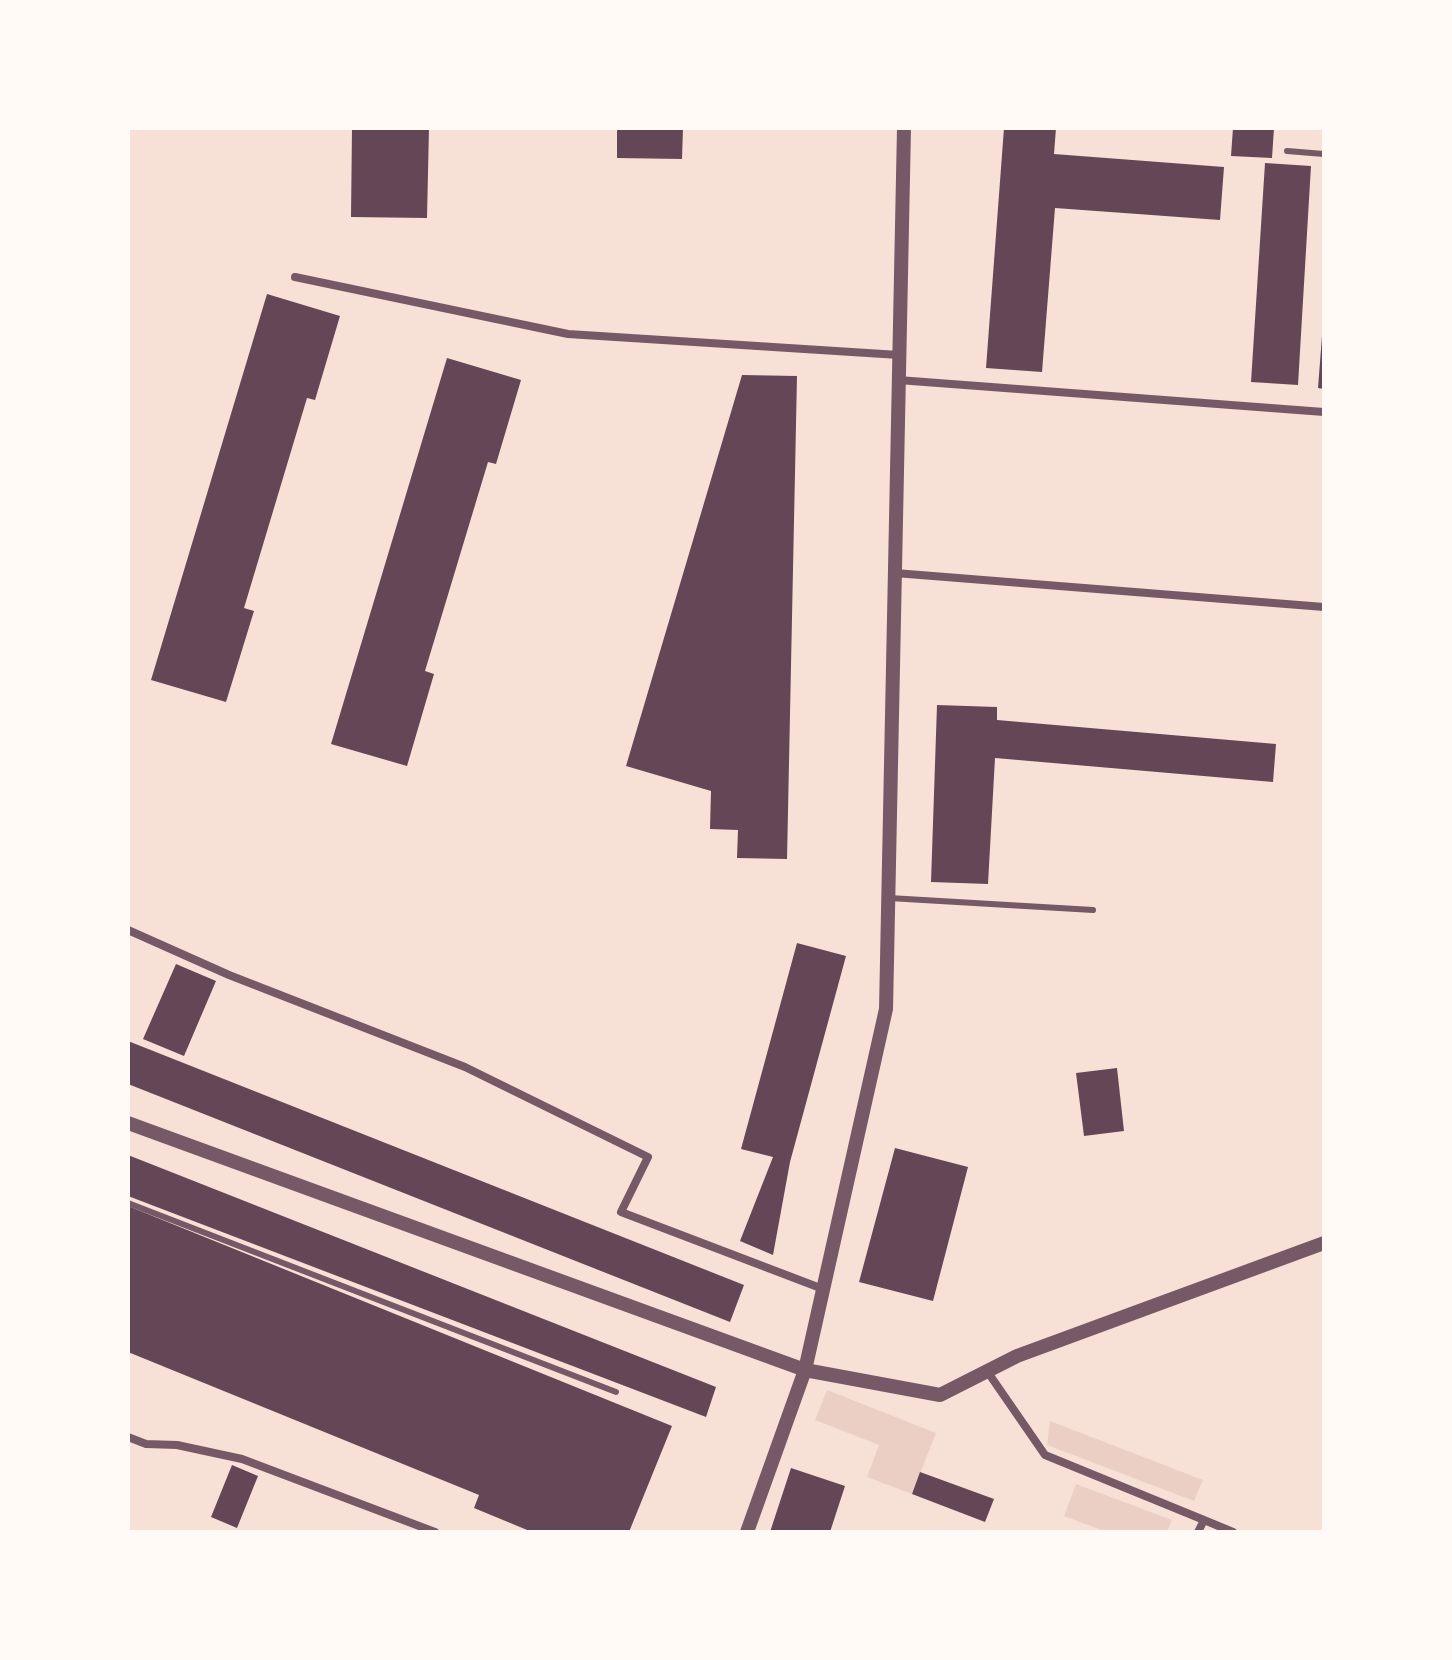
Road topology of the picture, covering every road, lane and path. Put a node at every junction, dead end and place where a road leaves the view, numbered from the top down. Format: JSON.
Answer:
{"nodes":[{"id":1,"x":904,"y":128,"type":"edge"},
{"id":2,"x":1287,"y":151,"type":"dead end"},
{"id":3,"x":1324,"y":154,"type":"edge"},
{"id":4,"x":295,"y":277,"type":"dead end"},
{"id":5,"x":899,"y":355,"type":"junction"},
{"id":6,"x":898,"y":380,"type":"junction"},
{"id":7,"x":1324,"y":412,"type":"edge"},
{"id":8,"x":895,"y":573,"type":"junction"},
{"id":9,"x":1324,"y":607,"type":"edge"},
{"id":10,"x":889,"y":898,"type":"junction"},
{"id":11,"x":1093,"y":910,"type":"dead end"},
{"id":12,"x":128,"y":930,"type":"edge"},
{"id":13,"x":128,"y":1123,"type":"edge"},
{"id":14,"x":128,"y":1203,"type":"edge"},
{"id":15,"x":1324,"y":1243,"type":"edge"},
{"id":16,"x":823,"y":1289,"type":"junction"},
{"id":17,"x":805,"y":1370,"type":"junction"},
{"id":18,"x":987,"y":1371,"type":"junction"},
{"id":19,"x":616,"y":1392,"type":"dead end"},
{"id":20,"x":128,"y":1437,"type":"edge"},
{"id":21,"x":1204,"y":1520,"type":"junction"},
{"id":22,"x":435,"y":1532,"type":"edge"},
{"id":23,"x":747,"y":1532,"type":"edge"},
{"id":24,"x":1198,"y":1532,"type":"edge"},
{"id":25,"x":1233,"y":1532,"type":"edge"}],
"edges":[{"from":1,"to":5,"type":"street"},
{"from":2,"to":3,"type":"lane"},
{"from":4,"to":5,"type":"street"},
{"from":5,"to":6,"type":"street"},
{"from":6,"to":7,"type":"street"},
{"from":6,"to":8,"type":"street"},
{"from":8,"to":9,"type":"street"},
{"from":8,"to":10,"type":"street"},
{"from":10,"to":11,"type":"lane"},
{"from":10,"to":16,"type":"street"},
{"from":12,"to":16,"type":"street"},
{"from":13,"to":17,"type":"street"},
{"from":14,"to":19,"type":"lane"},
{"from":15,"to":18,"type":"street"},
{"from":16,"to":17,"type":"street"},
{"from":17,"to":18,"type":"street"},
{"from":17,"to":23,"type":"street"},
{"from":18,"to":21,"type":"street"},
{"from":20,"to":22,"type":"street"},
{"from":21,"to":24,"type":"street"},
{"from":21,"to":25,"type":"street"}]}
